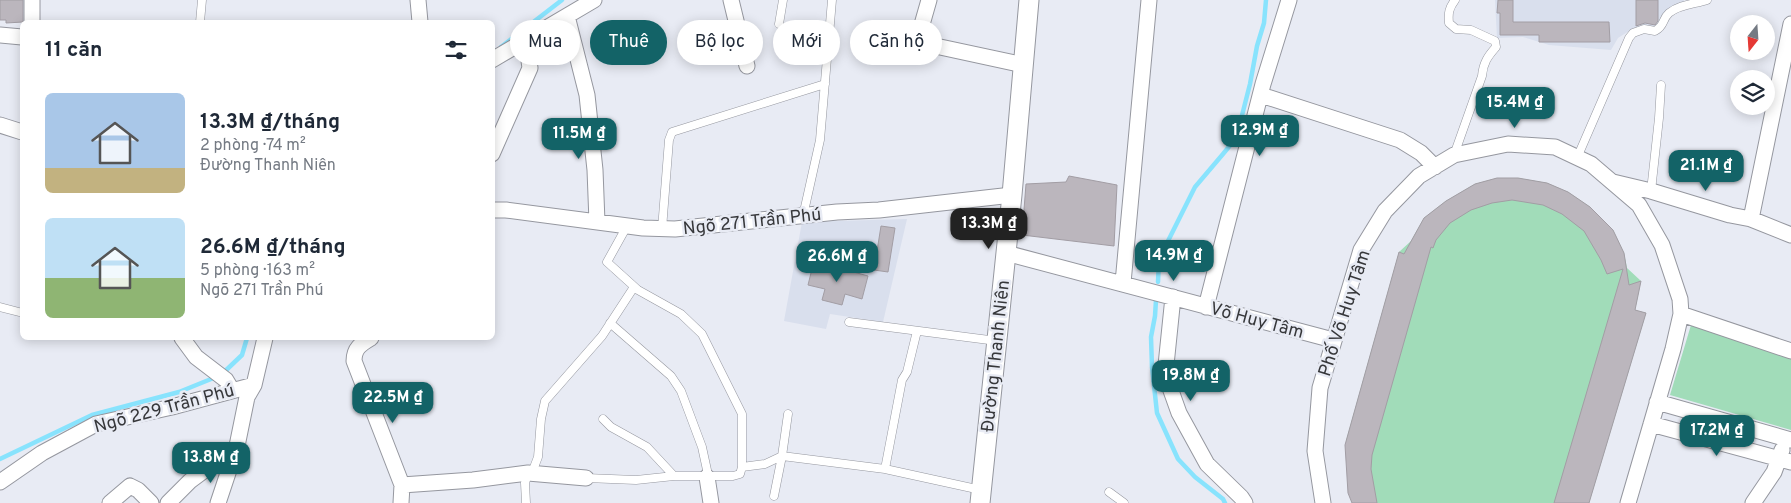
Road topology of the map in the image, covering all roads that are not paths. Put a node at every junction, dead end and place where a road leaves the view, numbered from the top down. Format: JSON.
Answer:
{"nodes":[{"id":1,"x":32,"y":0,"type":"edge"},
{"id":2,"x":202,"y":0,"type":"edge"},
{"id":3,"x":418,"y":0,"type":"edge"},
{"id":4,"x":594,"y":0,"type":"edge"},
{"id":5,"x":731,"y":0,"type":"edge"},
{"id":6,"x":783,"y":0,"type":"edge"},
{"id":7,"x":832,"y":0,"type":"edge"},
{"id":8,"x":929,"y":0,"type":"edge"},
{"id":9,"x":1029,"y":0,"type":"edge"},
{"id":10,"x":1150,"y":0,"type":"edge"},
{"id":11,"x":1289,"y":0,"type":"edge"},
{"id":12,"x":1455,"y":0,"type":"edge"},
{"id":13,"x":1708,"y":0,"type":"edge"},
{"id":14,"x":567,"y":16,"type":"junction"},
{"id":15,"x":32,"y":20,"type":"edge"},
{"id":16,"x":200,"y":20,"type":"edge"},
{"id":17,"x":420,"y":20,"type":"edge"},
{"id":18,"x":560,"y":20,"type":"edge"},
{"id":19,"x":780,"y":20,"type":"edge"},
{"id":20,"x":1791,"y":24,"type":"edge"},
{"id":21,"x":0,"y":35,"type":"edge"},
{"id":22,"x":20,"y":37,"type":"edge"},
{"id":23,"x":510,"y":49,"type":"edge"},
{"id":24,"x":495,"y":58,"type":"edge"},
{"id":25,"x":530,"y":65,"type":"edge"},
{"id":26,"x":1024,"y":65,"type":"junction"},
{"id":27,"x":747,"y":66,"type":"dead end"},
{"id":28,"x":825,"y":84,"type":"junction"},
{"id":29,"x":1661,"y":85,"type":"dead end"},
{"id":30,"x":1261,"y":95,"type":"junction"},
{"id":31,"x":0,"y":125,"type":"edge"},
{"id":32,"x":20,"y":131,"type":"edge"},
{"id":33,"x":495,"y":147,"type":"edge"},
{"id":34,"x":1454,"y":155,"type":"junction"},
{"id":35,"x":1577,"y":158,"type":"junction"},
{"id":36,"x":1435,"y":167,"type":"junction"},
{"id":37,"x":1611,"y":181,"type":"junction"},
{"id":38,"x":1651,"y":191,"type":"junction"},
{"id":39,"x":1012,"y":195,"type":"junction"},
{"id":40,"x":495,"y":210,"type":"edge"},
{"id":41,"x":803,"y":216,"type":"junction"},
{"id":42,"x":1751,"y":219,"type":"junction"},
{"id":43,"x":598,"y":222,"type":"junction"},
{"id":44,"x":627,"y":226,"type":"junction"},
{"id":45,"x":662,"y":229,"type":"junction"},
{"id":46,"x":1791,"y":235,"type":"edge"},
{"id":47,"x":1006,"y":253,"type":"junction"},
{"id":48,"x":1123,"y":283,"type":"junction"},
{"id":49,"x":634,"y":287,"type":"junction"},
{"id":50,"x":1173,"y":297,"type":"junction"},
{"id":51,"x":0,"y":307,"type":"edge"},
{"id":52,"x":1206,"y":307,"type":"junction"},
{"id":53,"x":19,"y":312,"type":"dead end"},
{"id":54,"x":1681,"y":314,"type":"junction"},
{"id":55,"x":849,"y":322,"type":"dead end"},
{"id":56,"x":610,"y":323,"type":"junction"},
{"id":57,"x":917,"y":331,"type":"junction"},
{"id":58,"x":183,"y":340,"type":"edge"},
{"id":59,"x":265,"y":340,"type":"edge"},
{"id":60,"x":368,"y":340,"type":"edge"},
{"id":61,"x":1333,"y":340,"type":"junction"},
{"id":62,"x":997,"y":341,"type":"junction"},
{"id":63,"x":1791,"y":352,"type":"edge"},
{"id":64,"x":229,"y":385,"type":"junction"},
{"id":65,"x":254,"y":385,"type":"junction"},
{"id":66,"x":1658,"y":402,"type":"junction"},
{"id":67,"x":788,"y":414,"type":"dead end"},
{"id":68,"x":603,"y":419,"type":"dead end"},
{"id":69,"x":1651,"y":424,"type":"junction"},
{"id":70,"x":1788,"y":439,"type":"edge"},
{"id":71,"x":237,"y":446,"type":"junction"},
{"id":72,"x":782,"y":456,"type":"junction"},
{"id":73,"x":1785,"y":460,"type":"edge"},
{"id":74,"x":742,"y":467,"type":"junction"},
{"id":75,"x":884,"y":469,"type":"junction"},
{"id":76,"x":528,"y":473,"type":"junction"},
{"id":77,"x":674,"y":476,"type":"junction"},
{"id":78,"x":707,"y":477,"type":"junction"},
{"id":79,"x":586,"y":478,"type":"joint"},
{"id":80,"x":0,"y":482,"type":"edge"},
{"id":81,"x":402,"y":485,"type":"junction"},
{"id":82,"x":1109,"y":492,"type":"dead end"},
{"id":83,"x":774,"y":496,"type":"dead end"},
{"id":84,"x":980,"y":497,"type":"edge"},
{"id":85,"x":1755,"y":502,"type":"edge"},
{"id":86,"x":110,"y":503,"type":"edge"},
{"id":87,"x":151,"y":503,"type":"edge"},
{"id":88,"x":168,"y":503,"type":"edge"},
{"id":89,"x":218,"y":503,"type":"edge"},
{"id":90,"x":401,"y":503,"type":"edge"},
{"id":91,"x":526,"y":503,"type":"edge"},
{"id":92,"x":711,"y":503,"type":"edge"},
{"id":93,"x":1124,"y":503,"type":"edge"},
{"id":94,"x":1245,"y":503,"type":"edge"},
{"id":95,"x":1323,"y":503,"type":"edge"},
{"id":96,"x":1628,"y":503,"type":"edge"}],
"edges":[{"from":1,"to":15,"type":"street"},
{"from":2,"to":16,"type":"lane"},
{"from":3,"to":17,"type":"street"},
{"from":4,"to":14,"type":"street"},
{"from":5,"to":27,"type":"street"},
{"from":6,"to":19,"type":"lane"},
{"from":7,"to":28,"type":"lane"},
{"from":8,"to":26,"type":"street"},
{"from":9,"to":26,"type":"street","name":"Đường Thanh Niên"},
{"from":10,"to":48,"type":"street"},
{"from":11,"to":30,"type":"street"},
{"from":12,"to":34,"type":"lane"},
{"from":13,"to":35,"type":"lane"},
{"from":14,"to":18,"type":"street"},
{"from":14,"to":43,"type":"street"},
{"from":20,"to":42,"type":"street"},
{"from":21,"to":22,"type":"street"},
{"from":23,"to":24,"type":"street"},
{"from":25,"to":33,"type":"street"},
{"from":26,"to":39,"type":"street","name":"Đường Thanh Niên"},
{"from":28,"to":41,"type":"lane"},
{"from":28,"to":45,"type":"lane"},
{"from":29,"to":38,"type":"lane"},
{"from":30,"to":36,"type":"street"},
{"from":30,"to":52,"type":"street"},
{"from":31,"to":32,"type":"street"},
{"from":34,"to":35,"type":"street","name":"Phố Võ Huy Tâm"},
{"from":34,"to":36,"type":"street","name":"Phố Võ Huy Tâm"},
{"from":35,"to":37,"type":"street","name":"Phố Võ Huy Tâm"},
{"from":36,"to":61,"type":"street","name":"Phố Võ Huy Tâm"},
{"from":37,"to":38,"type":"street"},
{"from":37,"to":54,"type":"street","name":"Phố Võ Huy Tâm"},
{"from":38,"to":42,"type":"street"},
{"from":39,"to":41,"type":"street","name":"Ngõ 271 Trần Phú"},
{"from":39,"to":47,"type":"street","name":"Đường Thanh Niên"},
{"from":40,"to":43,"type":"street","name":"Ngõ 271 Trần Phú"},
{"from":41,"to":45,"type":"street","name":"Ngõ 271 Trần Phú"},
{"from":42,"to":46,"type":"street"},
{"from":43,"to":44,"type":"street","name":"Ngõ 271 Trần Phú"},
{"from":44,"to":45,"type":"street","name":"Ngõ 271 Trần Phú"},
{"from":44,"to":49,"type":"lane"},
{"from":47,"to":48,"type":"street","name":"Võ Huy Tâm"},
{"from":47,"to":62,"type":"street","name":"Đường Thanh Niên"},
{"from":48,"to":50,"type":"street","name":"Võ Huy Tâm"},
{"from":49,"to":56,"type":"lane"},
{"from":49,"to":74,"type":"lane"},
{"from":50,"to":52,"type":"street","name":"Võ Huy Tâm"},
{"from":50,"to":94,"type":"street"},
{"from":51,"to":53,"type":"lane"},
{"from":52,"to":61,"type":"street","name":"Võ Huy Tâm"},
{"from":54,"to":63,"type":"street"},
{"from":54,"to":66,"type":"street","name":"Phố Võ Huy Tâm"},
{"from":55,"to":57,"type":"lane"},
{"from":56,"to":76,"type":"lane"},
{"from":56,"to":78,"type":"lane"},
{"from":57,"to":62,"type":"lane"},
{"from":57,"to":75,"type":"lane"},
{"from":58,"to":64,"type":"street"},
{"from":59,"to":65,"type":"street","name":"Ngõ 229 Trần Phú"},
{"from":60,"to":81,"type":"street"},
{"from":61,"to":95,"type":"street","name":"Phố Võ Huy Tâm"},
{"from":62,"to":84,"type":"street","name":"Đường Thanh Niên"},
{"from":64,"to":65,"type":"street","name":"Ngõ 229 Trần Phú"},
{"from":64,"to":80,"type":"street","name":"Ngõ 229 Trần Phú"},
{"from":65,"to":71,"type":"street","name":"Ngõ 229 Trần Phú"},
{"from":66,"to":69,"type":"street","name":"Phố Võ Huy Tâm"},
{"from":66,"to":70,"type":"street"},
{"from":67,"to":72,"type":"lane"},
{"from":68,"to":77,"type":"lane"},
{"from":69,"to":73,"type":"street"},
{"from":69,"to":96,"type":"street","name":"Phố Võ Huy Tâm"},
{"from":70,"to":73,"type":"street"},
{"from":71,"to":88,"type":"street"},
{"from":71,"to":89,"type":"street","name":"Ngõ 229 Trần Phú"},
{"from":72,"to":74,"type":"lane"},
{"from":72,"to":75,"type":"lane"},
{"from":72,"to":83,"type":"lane"},
{"from":73,"to":85,"type":"street"},
{"from":74,"to":78,"type":"lane"},
{"from":75,"to":84,"type":"lane"},
{"from":76,"to":79,"type":"street"},
{"from":76,"to":81,"type":"street"},
{"from":76,"to":91,"type":"lane"},
{"from":77,"to":78,"type":"lane"},
{"from":77,"to":79,"type":"lane"},
{"from":78,"to":92,"type":"street"},
{"from":81,"to":90,"type":"street"},
{"from":82,"to":93,"type":"lane"},
{"from":86,"to":87,"type":"street"}]}
